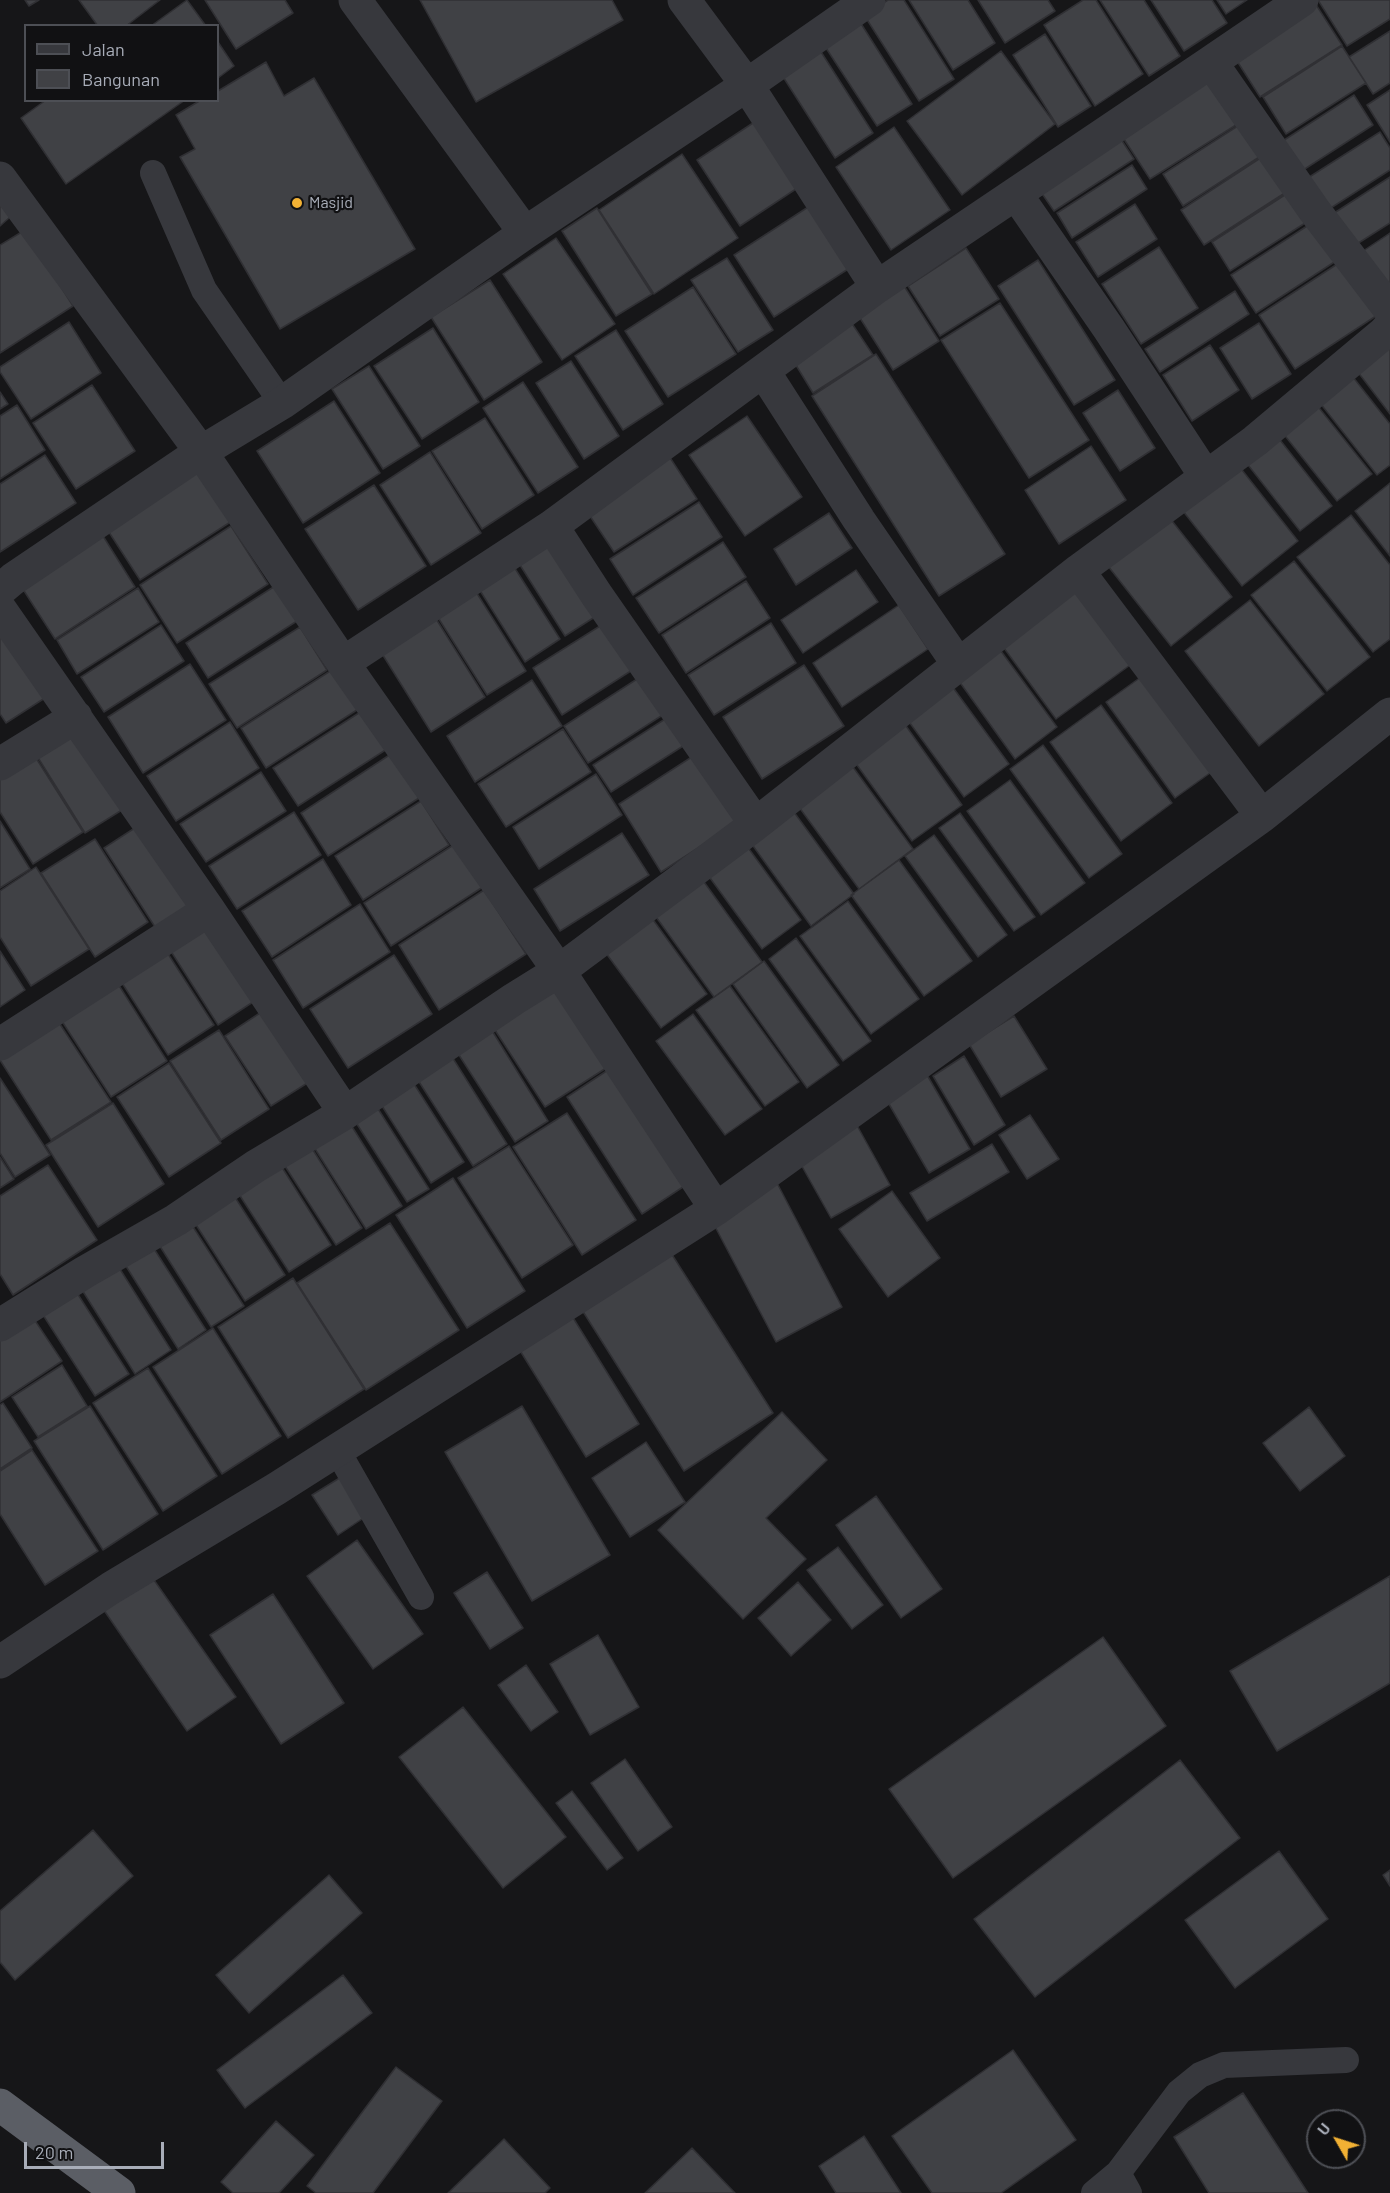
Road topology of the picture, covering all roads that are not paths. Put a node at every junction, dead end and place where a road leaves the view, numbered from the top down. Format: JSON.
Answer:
{"nodes":[{"id":1,"x":355,"y":0,"type":"edge"},
{"id":2,"x":684,"y":0,"type":"edge"},
{"id":3,"x":869,"y":0,"type":"edge"},
{"id":4,"x":1302,"y":0,"type":"edge"},
{"id":5,"x":1211,"y":62,"type":"junction"},
{"id":6,"x":747,"y":86,"type":"junction"},
{"id":7,"x":153,"y":173,"type":"dead end"},
{"id":8,"x":0,"y":178,"type":"edge"},
{"id":9,"x":1016,"y":194,"type":"junction"},
{"id":10,"x":525,"y":234,"type":"junction"},
{"id":11,"x":877,"y":287,"type":"junction"},
{"id":12,"x":1390,"y":310,"type":"edge"},
{"id":13,"x":1390,"y":326,"type":"edge"},
{"id":14,"x":764,"y":372,"type":"junction"},
{"id":15,"x":282,"y":403,"type":"junction"},
{"id":16,"x":201,"y":452,"type":"junction"},
{"id":17,"x":1206,"y":477,"type":"junction"},
{"id":18,"x":552,"y":526,"type":"junction"},
{"id":19,"x":1078,"y":571,"type":"junction"},
{"id":20,"x":0,"y":590,"type":"edge"},
{"id":21,"x":0,"y":609,"type":"edge"},
{"id":22,"x":343,"y":663,"type":"junction"},
{"id":23,"x":958,"y":664,"type":"junction"},
{"id":24,"x":1390,"y":714,"type":"edge"},
{"id":25,"x":76,"y":717,"type":"junction"},
{"id":26,"x":0,"y":764,"type":"edge"},
{"id":27,"x":1262,"y":816,"type":"junction"},
{"id":28,"x":755,"y":824,"type":"junction"},
{"id":29,"x":209,"y":910,"type":"junction"},
{"id":30,"x":559,"y":971,"type":"junction"},
{"id":31,"x":0,"y":1044,"type":"edge"},
{"id":32,"x":345,"y":1113,"type":"junction"},
{"id":33,"x":716,"y":1209,"type":"junction"},
{"id":34,"x":1,"y":1323,"type":"edge"},
{"id":35,"x":337,"y":1450,"type":"junction"},
{"id":36,"x":421,"y":1597,"type":"dead end"},
{"id":37,"x":0,"y":1662,"type":"edge"},
{"id":38,"x":1346,"y":2060,"type":"dead end"},
{"id":39,"x":0,"y":2105,"type":"edge"},
{"id":40,"x":1124,"y":2183,"type":"edge"},
{"id":41,"x":119,"y":2193,"type":"edge"},
{"id":42,"x":1094,"y":2193,"type":"edge"}],
"edges":[{"from":1,"to":10,"type":"street"},
{"from":2,"to":6,"type":"street"},
{"from":3,"to":6,"type":"street"},
{"from":4,"to":5,"type":"street"},
{"from":5,"to":9,"type":"street"},
{"from":5,"to":12,"type":"street"},
{"from":6,"to":10,"type":"street"},
{"from":6,"to":11,"type":"street"},
{"from":7,"to":15,"type":"lane"},
{"from":8,"to":16,"type":"street"},
{"from":9,"to":11,"type":"street"},
{"from":9,"to":17,"type":"street"},
{"from":10,"to":15,"type":"street"},
{"from":11,"to":14,"type":"street"},
{"from":13,"to":17,"type":"street"},
{"from":14,"to":18,"type":"street"},
{"from":14,"to":23,"type":"street"},
{"from":15,"to":16,"type":"street"},
{"from":16,"to":20,"type":"street"},
{"from":16,"to":22,"type":"street"},
{"from":17,"to":19,"type":"street"},
{"from":18,"to":22,"type":"street"},
{"from":18,"to":28,"type":"street"},
{"from":19,"to":23,"type":"street"},
{"from":19,"to":27,"type":"street"},
{"from":21,"to":25,"type":"street"},
{"from":22,"to":30,"type":"street"},
{"from":23,"to":28,"type":"street"},
{"from":24,"to":27,"type":"street"},
{"from":25,"to":26,"type":"street"},
{"from":25,"to":29,"type":"street"},
{"from":27,"to":33,"type":"street"},
{"from":28,"to":30,"type":"street"},
{"from":29,"to":31,"type":"street"},
{"from":29,"to":32,"type":"street"},
{"from":30,"to":32,"type":"street"},
{"from":30,"to":33,"type":"street"},
{"from":32,"to":34,"type":"street"},
{"from":33,"to":35,"type":"street"},
{"from":35,"to":36,"type":"lane"},
{"from":35,"to":37,"type":"street"},
{"from":38,"to":40,"type":"lane"},
{"from":39,"to":41,"type":"highway"},
{"from":40,"to":42,"type":"lane"}]}
